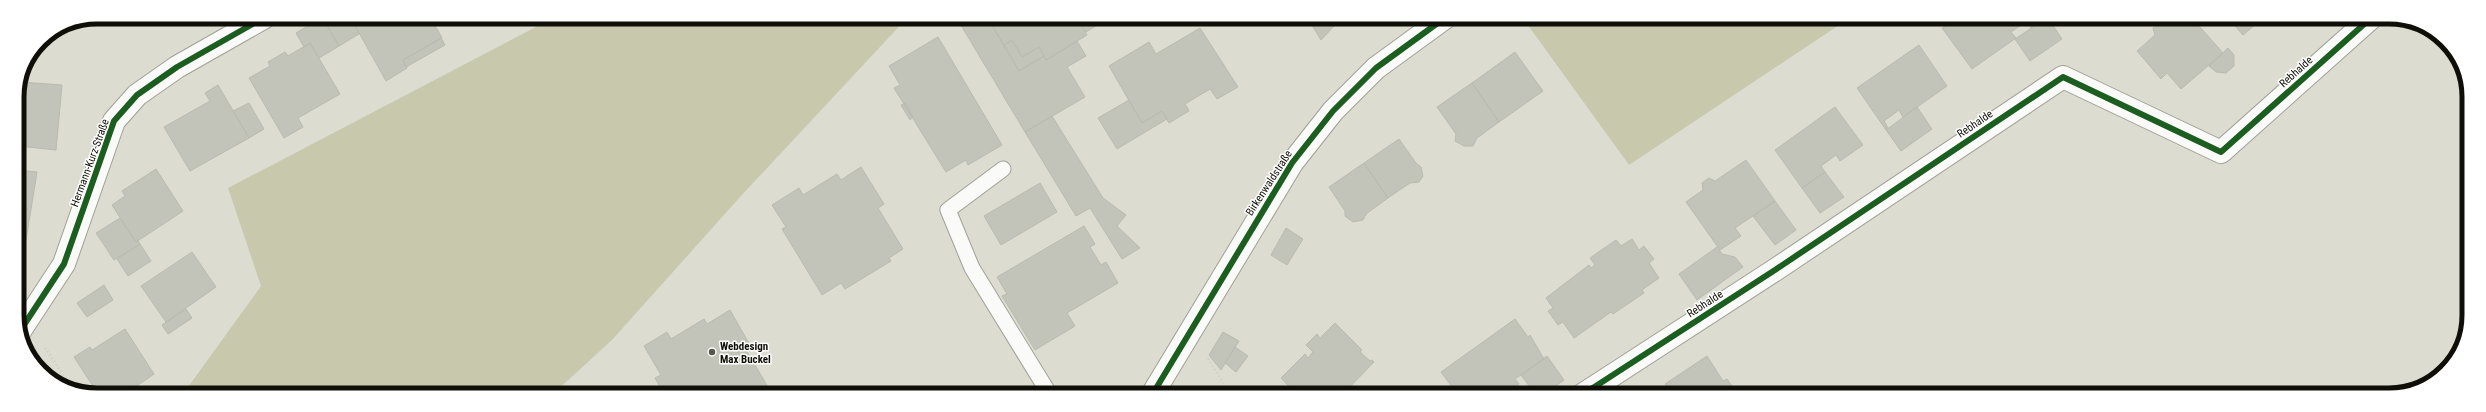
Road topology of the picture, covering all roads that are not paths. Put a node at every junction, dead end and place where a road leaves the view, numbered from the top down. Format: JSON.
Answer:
{"nodes":[{"id":1,"x":253,"y":24,"type":"edge"},
{"id":2,"x":1436,"y":24,"type":"edge"},
{"id":3,"x":2364,"y":24,"type":"edge"},
{"id":4,"x":1003,"y":169,"type":"dead end"},
{"id":5,"x":25,"y":324,"type":"edge"},
{"id":6,"x":1046,"y":388,"type":"edge"},
{"id":7,"x":1156,"y":388,"type":"edge"},
{"id":8,"x":1593,"y":388,"type":"edge"}],
"edges":[{"from":1,"to":5,"type":"street","name":"Hermann-Kurz-Straße"},
{"from":2,"to":7,"type":"street","name":"Birkenwaldstraße"},
{"from":3,"to":8,"type":"street","name":"Rebhalde"},
{"from":4,"to":6,"type":"lane"}]}
